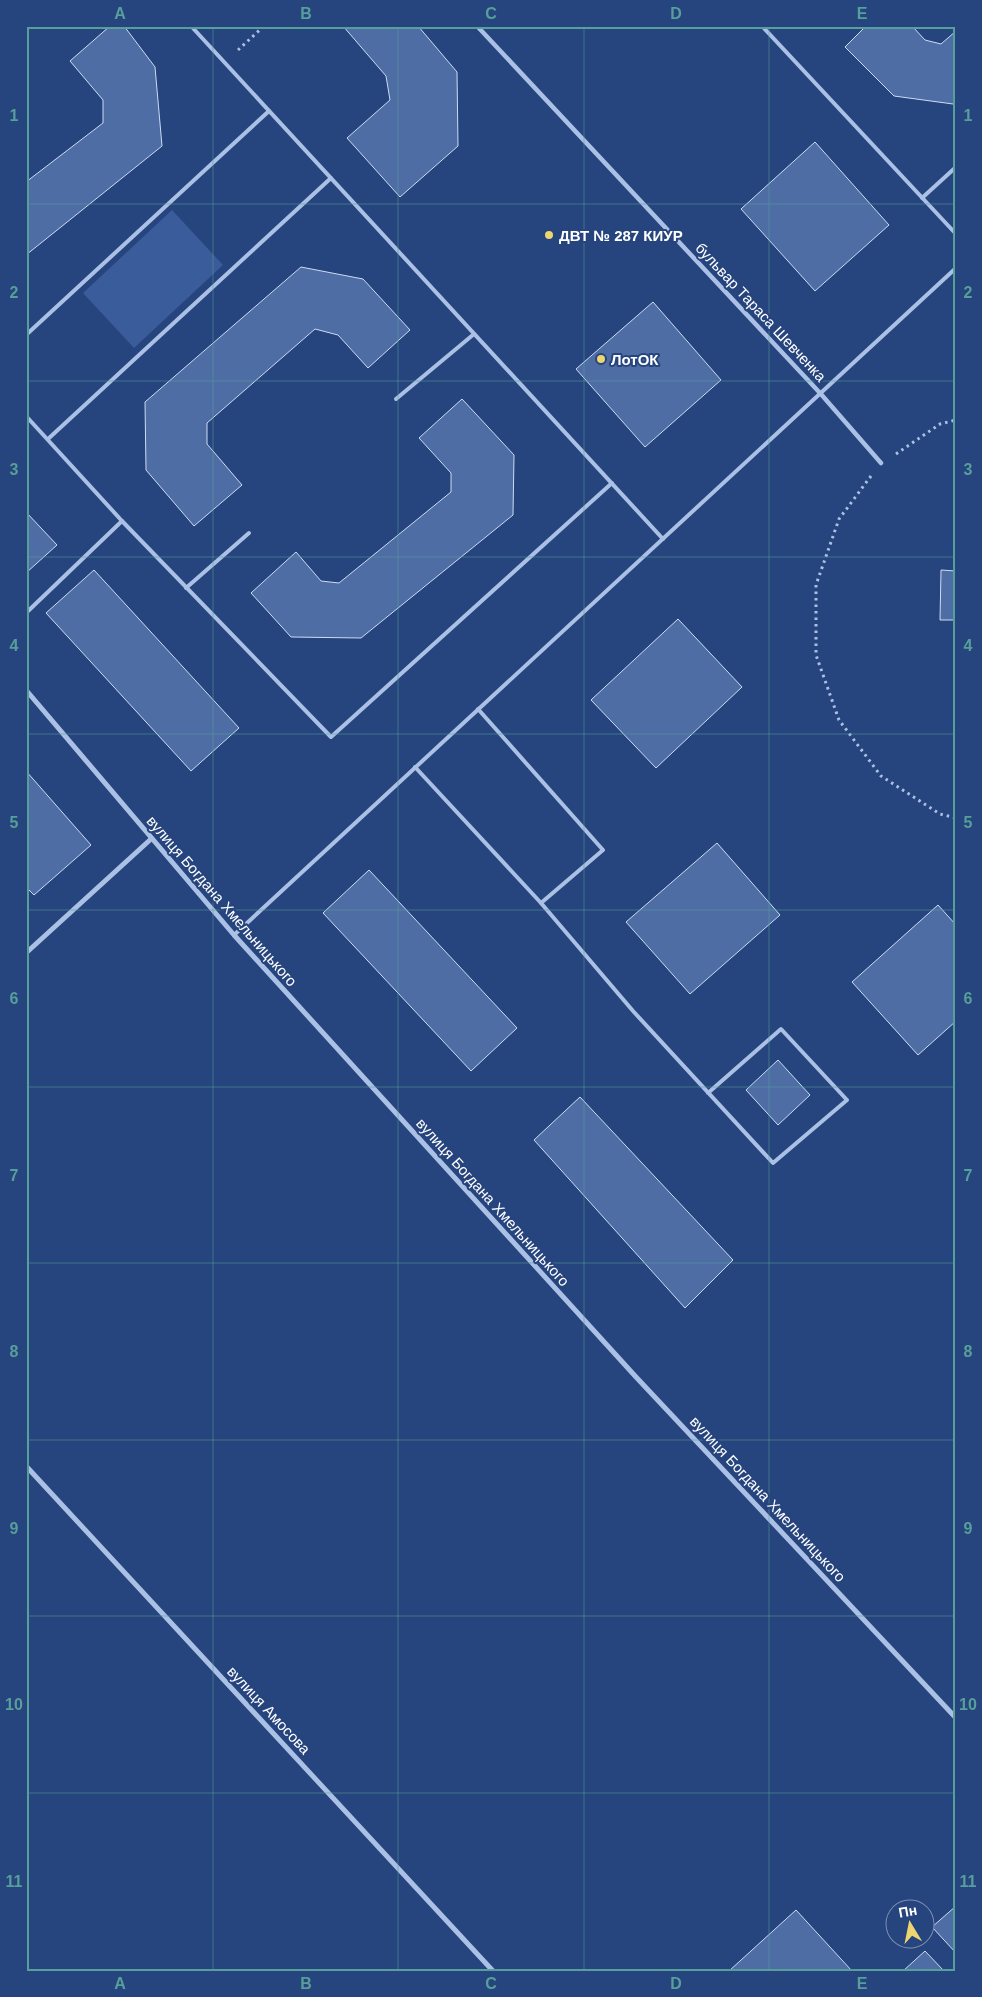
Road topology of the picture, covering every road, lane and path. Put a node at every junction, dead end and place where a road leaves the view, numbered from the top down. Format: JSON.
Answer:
{"nodes":[{"id":1,"x":191,"y":26,"type":"edge"},
{"id":2,"x":264,"y":26,"type":"edge"},
{"id":3,"x":477,"y":26,"type":"edge"},
{"id":4,"x":762,"y":26,"type":"edge"},
{"id":5,"x":225,"y":63,"type":"junction"},
{"id":6,"x":269,"y":111,"type":"junction"},
{"id":7,"x":956,"y":167,"type":"edge"},
{"id":8,"x":331,"y":178,"type":"junction"},
{"id":9,"x":922,"y":198,"type":"junction"},
{"id":10,"x":956,"y":234,"type":"edge"},
{"id":11,"x":956,"y":268,"type":"edge"},
{"id":12,"x":474,"y":334,"type":"junction"},
{"id":13,"x":26,"y":335,"type":"edge"},
{"id":14,"x":820,"y":393,"type":"junction"},
{"id":15,"x":396,"y":399,"type":"dead end"},
{"id":16,"x":26,"y":416,"type":"edge"},
{"id":17,"x":956,"y":420,"type":"edge"},
{"id":18,"x":48,"y":438,"type":"junction"},
{"id":19,"x":881,"y":463,"type":"junction"},
{"id":20,"x":612,"y":483,"type":"junction"},
{"id":21,"x":122,"y":522,"type":"junction"},
{"id":22,"x":249,"y":533,"type":"dead end"},
{"id":23,"x":663,"y":539,"type":"junction"},
{"id":24,"x":186,"y":588,"type":"junction"},
{"id":25,"x":26,"y":613,"type":"edge"},
{"id":26,"x":26,"y":690,"type":"edge"},
{"id":27,"x":478,"y":710,"type":"junction"},
{"id":28,"x":415,"y":767,"type":"junction"},
{"id":29,"x":956,"y":818,"type":"edge"},
{"id":30,"x":151,"y":839,"type":"junction"},
{"id":31,"x":541,"y":903,"type":"junction"},
{"id":32,"x":234,"y":935,"type":"junction"},
{"id":33,"x":26,"y":953,"type":"edge"},
{"id":34,"x":708,"y":1093,"type":"junction"},
{"id":35,"x":26,"y":1466,"type":"edge"},
{"id":36,"x":956,"y":1718,"type":"edge"},
{"id":37,"x":493,"y":1971,"type":"edge"}],
"edges":[{"from":1,"to":5,"type":"lane"},
{"from":2,"to":5,"type":"path"},
{"from":3,"to":14,"type":"street","name":"бульвар Тараса Шевченка"},
{"from":4,"to":9,"type":"lane"},
{"from":5,"to":6,"type":"lane"},
{"from":6,"to":8,"type":"lane"},
{"from":6,"to":13,"type":"lane"},
{"from":7,"to":9,"type":"lane"},
{"from":8,"to":12,"type":"lane"},
{"from":8,"to":18,"type":"lane"},
{"from":9,"to":10,"type":"lane"},
{"from":11,"to":14,"type":"lane"},
{"from":12,"to":15,"type":"lane"},
{"from":12,"to":20,"type":"lane"},
{"from":14,"to":19,"type":"street","name":"бульвар Тараса Шевченка"},
{"from":14,"to":23,"type":"lane"},
{"from":16,"to":18,"type":"lane"},
{"from":17,"to":19,"type":"path"},
{"from":18,"to":21,"type":"lane"},
{"from":19,"to":29,"type":"path"},
{"from":20,"to":23,"type":"lane"},
{"from":20,"to":24,"type":"lane"},
{"from":21,"to":24,"type":"lane"},
{"from":21,"to":25,"type":"lane"},
{"from":22,"to":24,"type":"lane"},
{"from":23,"to":27,"type":"lane"},
{"from":26,"to":30,"type":"street","name":"вулиця Богдана Хмельницького"},
{"from":27,"to":28,"type":"lane"},
{"from":27,"to":31,"type":"lane"},
{"from":28,"to":31,"type":"lane"},
{"from":28,"to":32,"type":"lane"},
{"from":30,"to":32,"type":"street","name":"вулиця Богдана Хмельницького"},
{"from":30,"to":33,"type":"street"},
{"from":31,"to":34,"type":"lane"},
{"from":32,"to":36,"type":"street","name":"вулиця Богдана Хмельницького"},
{"from":34,"to":34,"type":"lane"},
{"from":35,"to":37,"type":"street","name":"вулиця Амосова"}]}
